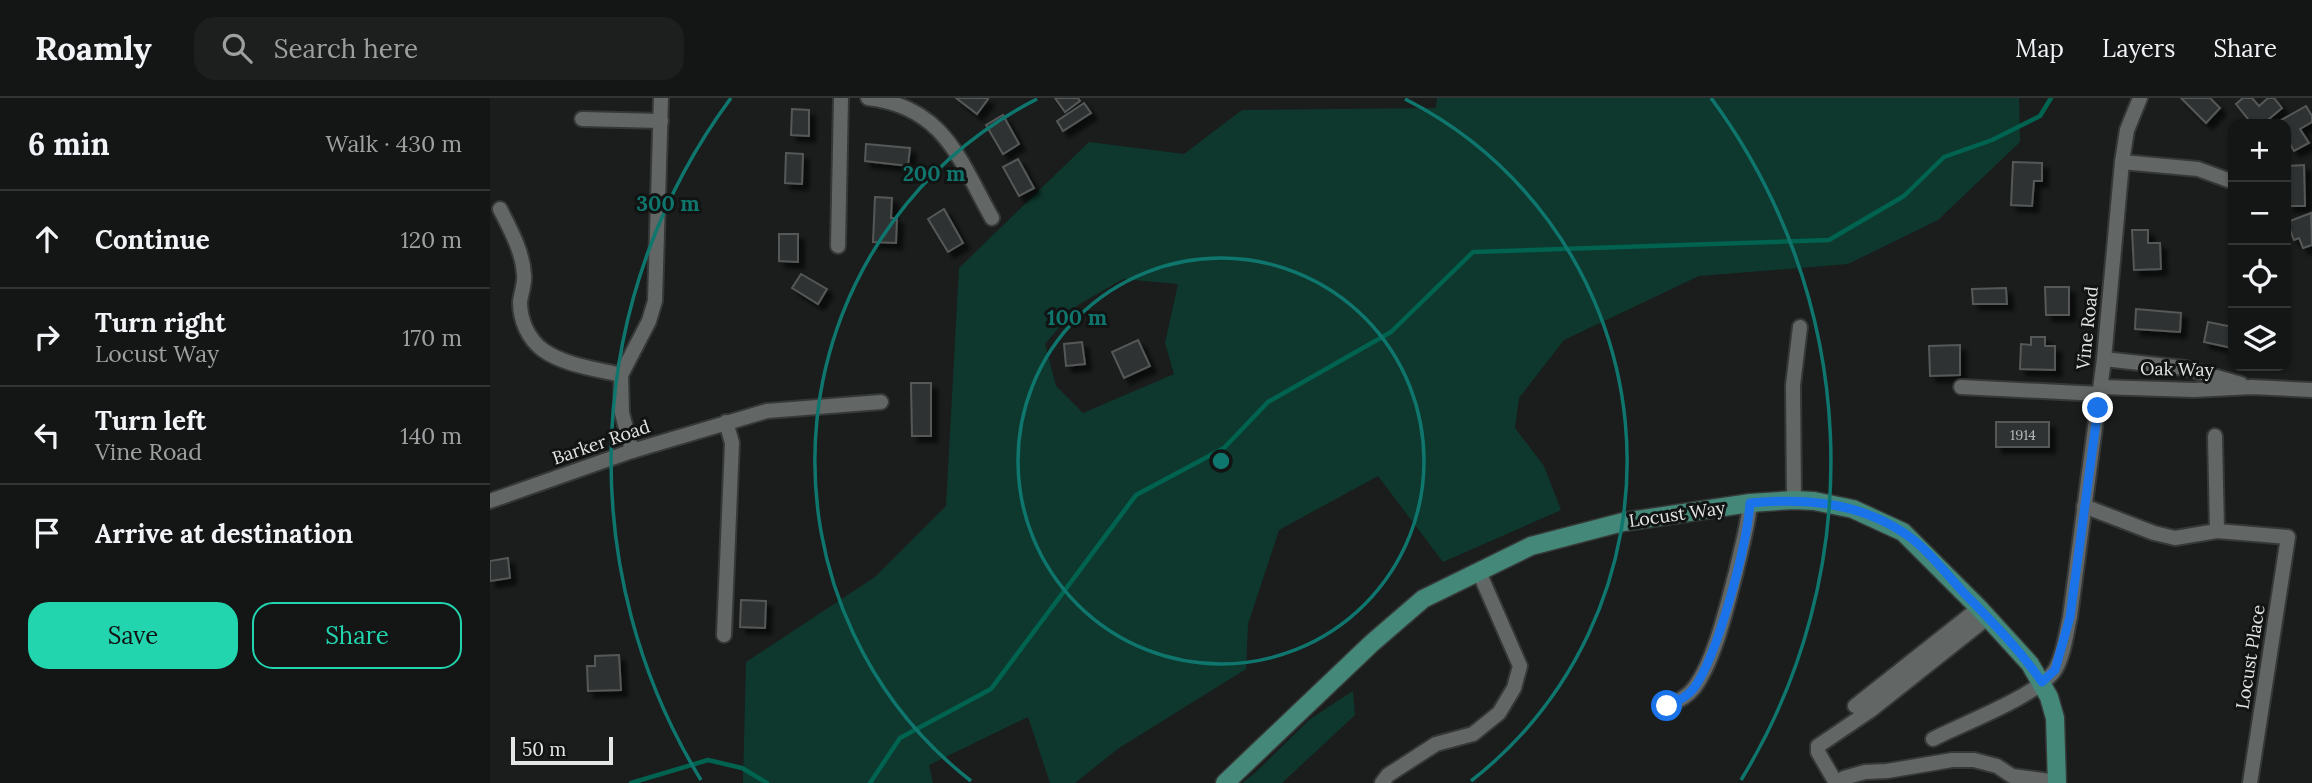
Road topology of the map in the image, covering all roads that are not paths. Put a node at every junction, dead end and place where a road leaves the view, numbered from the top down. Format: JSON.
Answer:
{"nodes":[{"id":1,"x":661,"y":98,"type":"edge"},
{"id":2,"x":841,"y":98,"type":"edge"},
{"id":3,"x":868,"y":98,"type":"edge"},
{"id":4,"x":2139,"y":99,"type":"edge"},
{"id":5,"x":582,"y":119,"type":"dead end"},
{"id":6,"x":661,"y":121,"type":"junction"},
{"id":7,"x":2122,"y":162,"type":"junction"},
{"id":8,"x":2228,"y":180,"type":"dead end"},
{"id":9,"x":500,"y":209,"type":"dead end"},
{"id":10,"x":992,"y":218,"type":"dead end"},
{"id":11,"x":838,"y":246,"type":"dead end"},
{"id":12,"x":1800,"y":327,"type":"dead end"},
{"id":13,"x":2104,"y":359,"type":"junction"},
{"id":14,"x":621,"y":375,"type":"junction"},
{"id":15,"x":1961,"y":387,"type":"dead end"},
{"id":16,"x":2252,"y":387,"type":"junction"},
{"id":17,"x":2100,"y":390,"type":"junction"},
{"id":18,"x":2312,"y":390,"type":"edge"},
{"id":19,"x":881,"y":402,"type":"dead end"},
{"id":20,"x":726,"y":422,"type":"junction"},
{"id":21,"x":2215,"y":436,"type":"dead end"},
{"id":22,"x":632,"y":451,"type":"junction"},
{"id":23,"x":1794,"y":500,"type":"junction"},
{"id":24,"x":490,"y":501,"type":"edge"},
{"id":25,"x":1750,"y":503,"type":"junction"},
{"id":26,"x":2084,"y":506,"type":"junction"},
{"id":27,"x":2217,"y":531,"type":"junction"},
{"id":28,"x":1479,"y":572,"type":"junction"},
{"id":29,"x":1983,"y":613,"type":"junction"},
{"id":30,"x":724,"y":635,"type":"dead end"},
{"id":31,"x":2042,"y":682,"type":"junction"},
{"id":32,"x":1667,"y":706,"type":"dead end"},
{"id":33,"x":1855,"y":706,"type":"dead end"},
{"id":34,"x":1933,"y":738,"type":"dead end"},
{"id":35,"x":1884,"y":777,"type":"edge"},
{"id":36,"x":1225,"y":783,"type":"edge"},
{"id":37,"x":1382,"y":783,"type":"edge"},
{"id":38,"x":1837,"y":783,"type":"edge"},
{"id":39,"x":2057,"y":783,"type":"edge"},
{"id":40,"x":2250,"y":783,"type":"edge"}],
"edges":[{"from":1,"to":6,"type":"street"},
{"from":2,"to":11,"type":"street"},
{"from":3,"to":10,"type":"street"},
{"from":4,"to":7,"type":"street","name":"Vine Road"},
{"from":5,"to":6,"type":"street"},
{"from":6,"to":14,"type":"street"},
{"from":7,"to":8,"type":"street"},
{"from":7,"to":13,"type":"street","name":"Vine Road"},
{"from":9,"to":14,"type":"street"},
{"from":12,"to":23,"type":"street"},
{"from":13,"to":16,"type":"street","name":"Oak Way"},
{"from":13,"to":17,"type":"street","name":"Vine Road"},
{"from":14,"to":22,"type":"street"},
{"from":15,"to":17,"type":"street","name":"Oak Way"},
{"from":16,"to":17,"type":"street","name":"Oak Way"},
{"from":16,"to":18,"type":"street","name":"Oak Way"},
{"from":17,"to":26,"type":"street","name":"Vine Road"},
{"from":19,"to":20,"type":"street","name":"Barker Road"},
{"from":20,"to":22,"type":"street","name":"Barker Road"},
{"from":20,"to":30,"type":"street"},
{"from":21,"to":27,"type":"street"},
{"from":22,"to":24,"type":"street","name":"Barker Road"},
{"from":23,"to":25,"type":"main road","name":"Locust Way"},
{"from":23,"to":29,"type":"main road","name":"Locust Way"},
{"from":25,"to":28,"type":"main road","name":"Locust Way"},
{"from":25,"to":32,"type":"street"},
{"from":26,"to":27,"type":"street"},
{"from":26,"to":31,"type":"street","name":"Vine Road"},
{"from":27,"to":40,"type":"street","name":"Locust Place"},
{"from":28,"to":36,"type":"main road","name":"Locust Way"},
{"from":28,"to":37,"type":"street"},
{"from":29,"to":31,"type":"main road","name":"Locust Way"},
{"from":29,"to":33,"type":"street"},
{"from":29,"to":38,"type":"street"},
{"from":31,"to":34,"type":"street"},
{"from":31,"to":39,"type":"main road","name":"Locust Way"},
{"from":35,"to":38,"type":"street"},
{"from":35,"to":39,"type":"street"}]}
